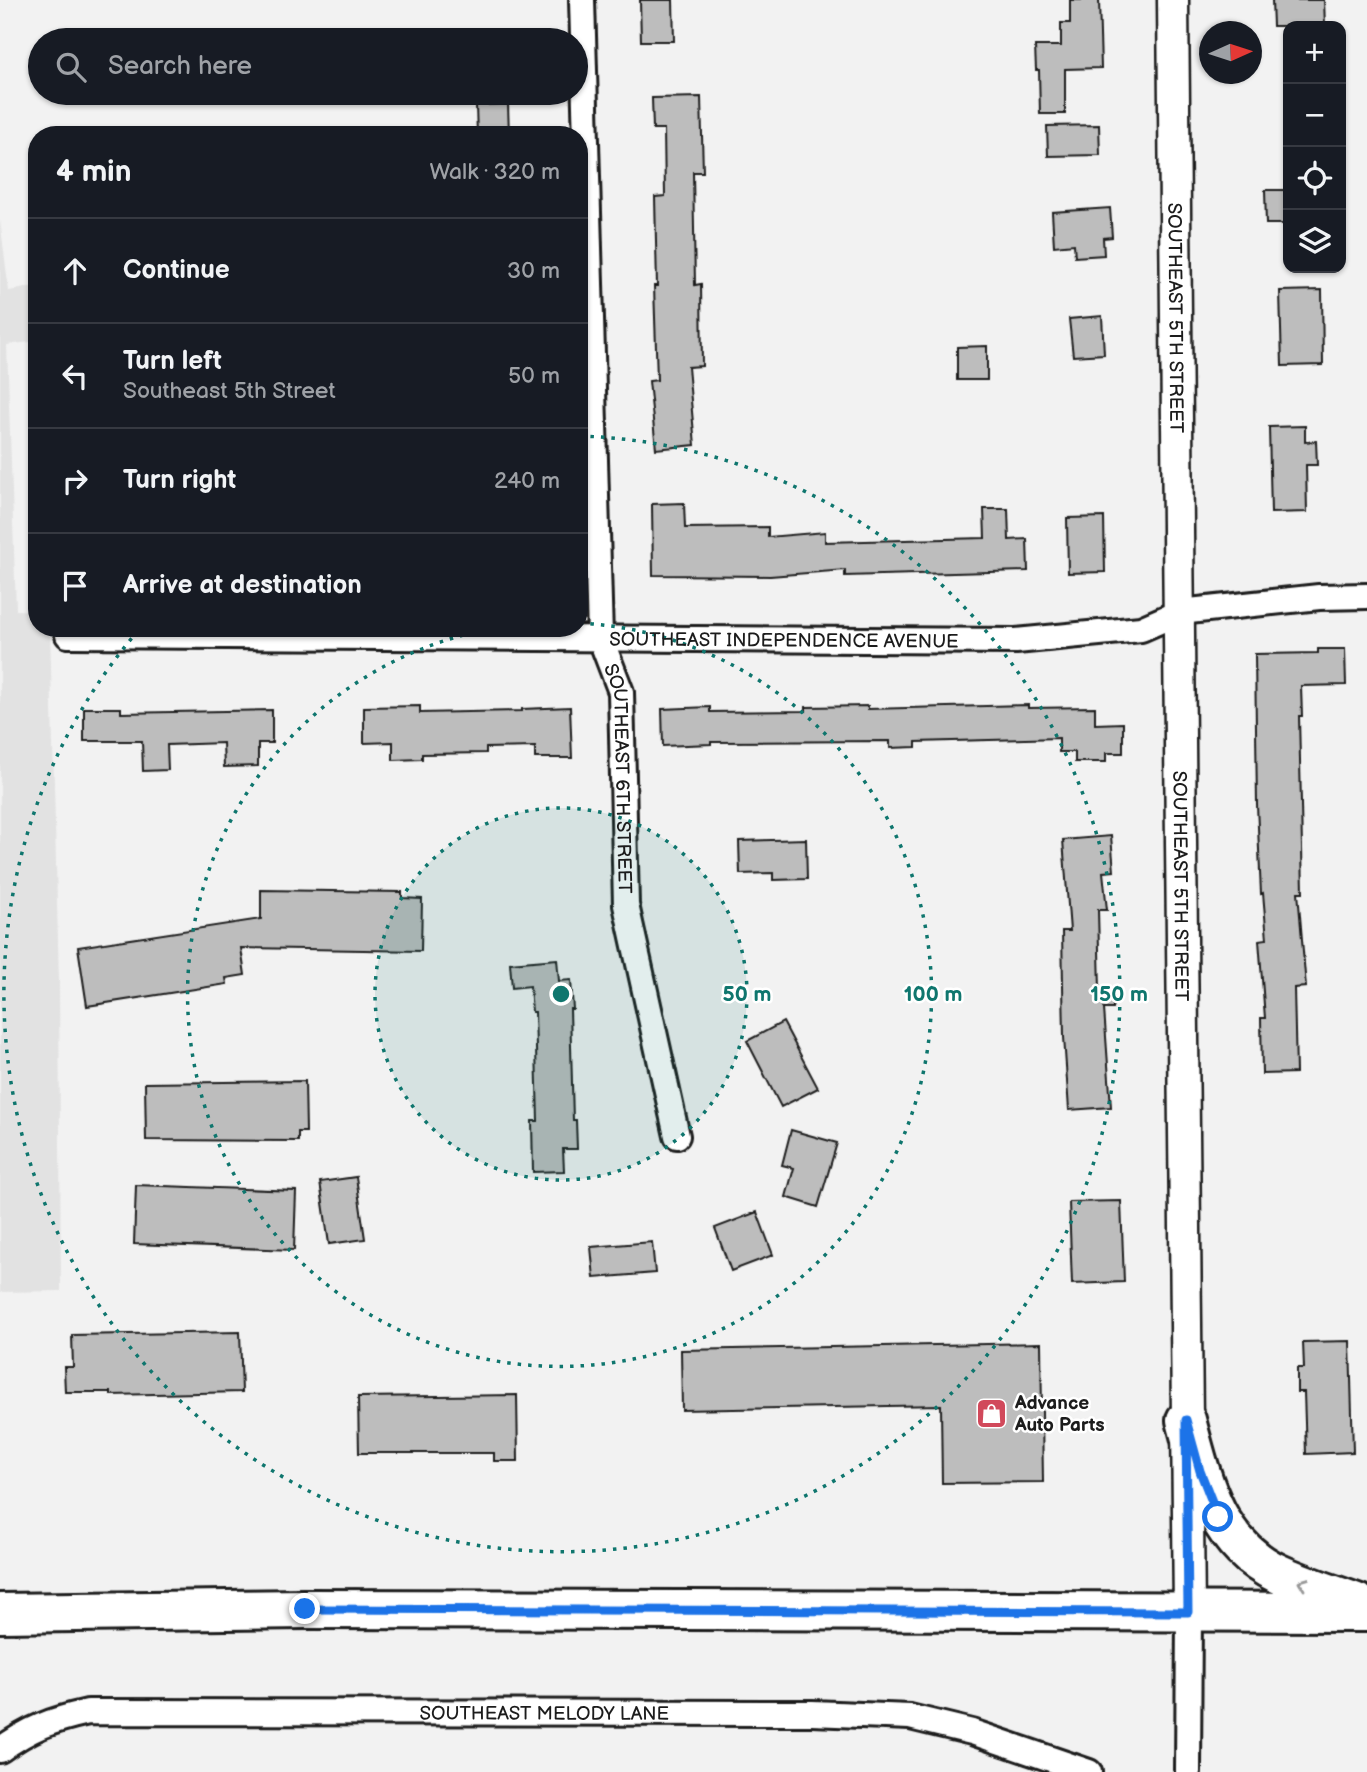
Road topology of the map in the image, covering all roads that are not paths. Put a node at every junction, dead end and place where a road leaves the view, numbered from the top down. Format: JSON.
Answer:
{"nodes":[{"id":1,"x":582,"y":0,"type":"edge"},
{"id":2,"x":1172,"y":0,"type":"edge"},
{"id":3,"x":583,"y":28,"type":"edge"},
{"id":4,"x":585,"y":105,"type":"edge"},
{"id":5,"x":586,"y":126,"type":"edge"},
{"id":6,"x":588,"y":212,"type":"edge"},
{"id":7,"x":1367,"y":596,"type":"edge"},
{"id":8,"x":1180,"y":612,"type":"junction"},
{"id":9,"x":588,"y":637,"type":"edge"},
{"id":10,"x":600,"y":637,"type":"junction"},
{"id":11,"x":677,"y":1136,"type":"dead end"},
{"id":12,"x":1186,"y":1420,"type":"junction"},
{"id":13,"x":1367,"y":1610,"type":"edge"},
{"id":14,"x":1188,"y":1612,"type":"junction"},
{"id":15,"x":0,"y":1613,"type":"edge"},
{"id":16,"x":0,"y":1749,"type":"edge"},
{"id":17,"x":1089,"y":1772,"type":"edge"},
{"id":18,"x":1188,"y":1772,"type":"edge"}],
"edges":[{"from":1,"to":3,"type":"street","name":"SOUTHEAST 6TH STREET"},
{"from":2,"to":8,"type":"street","name":"SOUTHEAST 5TH STREET"},
{"from":4,"to":5,"type":"street","name":"SOUTHEAST 6TH STREET"},
{"from":6,"to":10,"type":"street","name":"SOUTHEAST 6TH STREET"},
{"from":7,"to":8,"type":"street","name":"SOUTHEAST INDEPENDENCE AVENUE"},
{"from":8,"to":10,"type":"street","name":"SOUTHEAST INDEPENDENCE AVENUE"},
{"from":8,"to":12,"type":"street","name":"SOUTHEAST 5TH STREET"},
{"from":9,"to":10,"type":"street","name":"SOUTHEAST INDEPENDENCE AVENUE"},
{"from":10,"to":11,"type":"street","name":"SOUTHEAST 6TH STREET"},
{"from":13,"to":12,"type":"main road","one_way":true},
{"from":12,"to":14,"type":"street","name":"SOUTHEAST 5TH STREET"},
{"from":13,"to":14,"type":"main road"},
{"from":14,"to":15,"type":"main road"},
{"from":14,"to":18,"type":"street","name":"SOUTHEAST 5TH STREET"},
{"from":16,"to":17,"type":"street","name":"SOUTHEAST MELODY LANE"}]}
